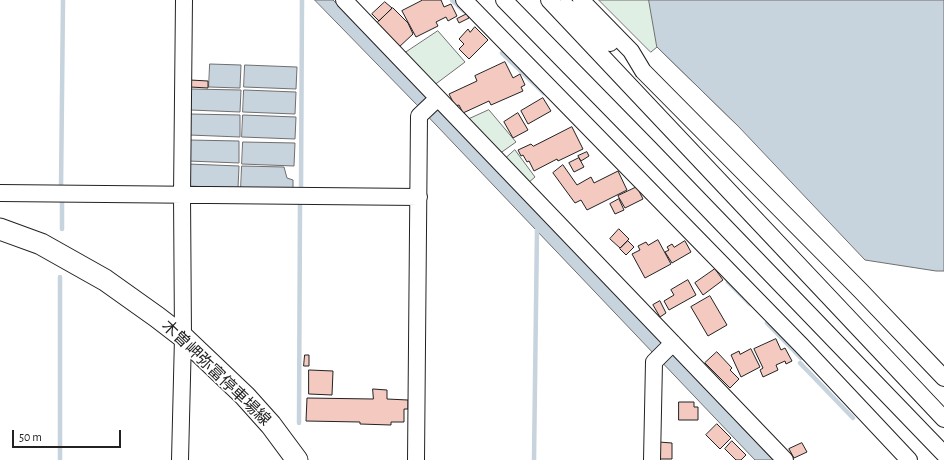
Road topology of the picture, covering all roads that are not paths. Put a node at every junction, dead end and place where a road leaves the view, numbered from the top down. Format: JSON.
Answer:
{"nodes":[{"id":1,"x":184,"y":0,"type":"edge"},
{"id":2,"x":344,"y":0,"type":"edge"},
{"id":3,"x":464,"y":0,"type":"edge"},
{"id":4,"x":504,"y":0,"type":"edge"},
{"id":5,"x":549,"y":0,"type":"edge"},
{"id":6,"x":560,"y":0,"type":"edge"},
{"id":7,"x":581,"y":0,"type":"edge"},
{"id":8,"x":643,"y":71,"type":"junction"},
{"id":9,"x":436,"y":100,"type":"junction"},
{"id":10,"x":0,"y":193,"type":"edge"},
{"id":11,"x":182,"y":195,"type":"junction"},
{"id":12,"x":419,"y":197,"type":"junction"},
{"id":13,"x":0,"y":229,"type":"edge"},
{"id":14,"x":183,"y":337,"type":"junction"},
{"id":15,"x":672,"y":344,"type":"junction"},
{"id":16,"x":944,"y":378,"type":"edge"},
{"id":17,"x":944,"y":419,"type":"edge"},
{"id":18,"x":944,"y":454,"type":"edge"},
{"id":19,"x":180,"y":460,"type":"edge"},
{"id":20,"x":297,"y":460,"type":"edge"},
{"id":21,"x":416,"y":460,"type":"edge"},
{"id":22,"x":652,"y":460,"type":"edge"},
{"id":23,"x":785,"y":460,"type":"edge"},
{"id":24,"x":908,"y":460,"type":"edge"}],
"edges":[{"from":1,"to":11,"type":"street"},
{"from":2,"to":9,"type":"street"},
{"from":3,"to":24,"type":"street"},
{"from":4,"to":18,"type":"street"},
{"from":5,"to":17,"type":"street"},
{"from":6,"to":8,"type":"street"},
{"from":7,"to":8,"type":"street"},
{"from":8,"to":16,"type":"street"},
{"from":9,"to":12,"type":"street"},
{"from":9,"to":15,"type":"street"},
{"from":10,"to":11,"type":"street"},
{"from":11,"to":12,"type":"street"},
{"from":11,"to":14,"type":"street"},
{"from":12,"to":21,"type":"street"},
{"from":13,"to":14,"type":"main road","name":"木曽岬弥富停車場線"},
{"from":14,"to":19,"type":"street"},
{"from":14,"to":20,"type":"main road","name":"木曽岬弥富停車場線"},
{"from":15,"to":22,"type":"street"},
{"from":15,"to":23,"type":"street"}]}
